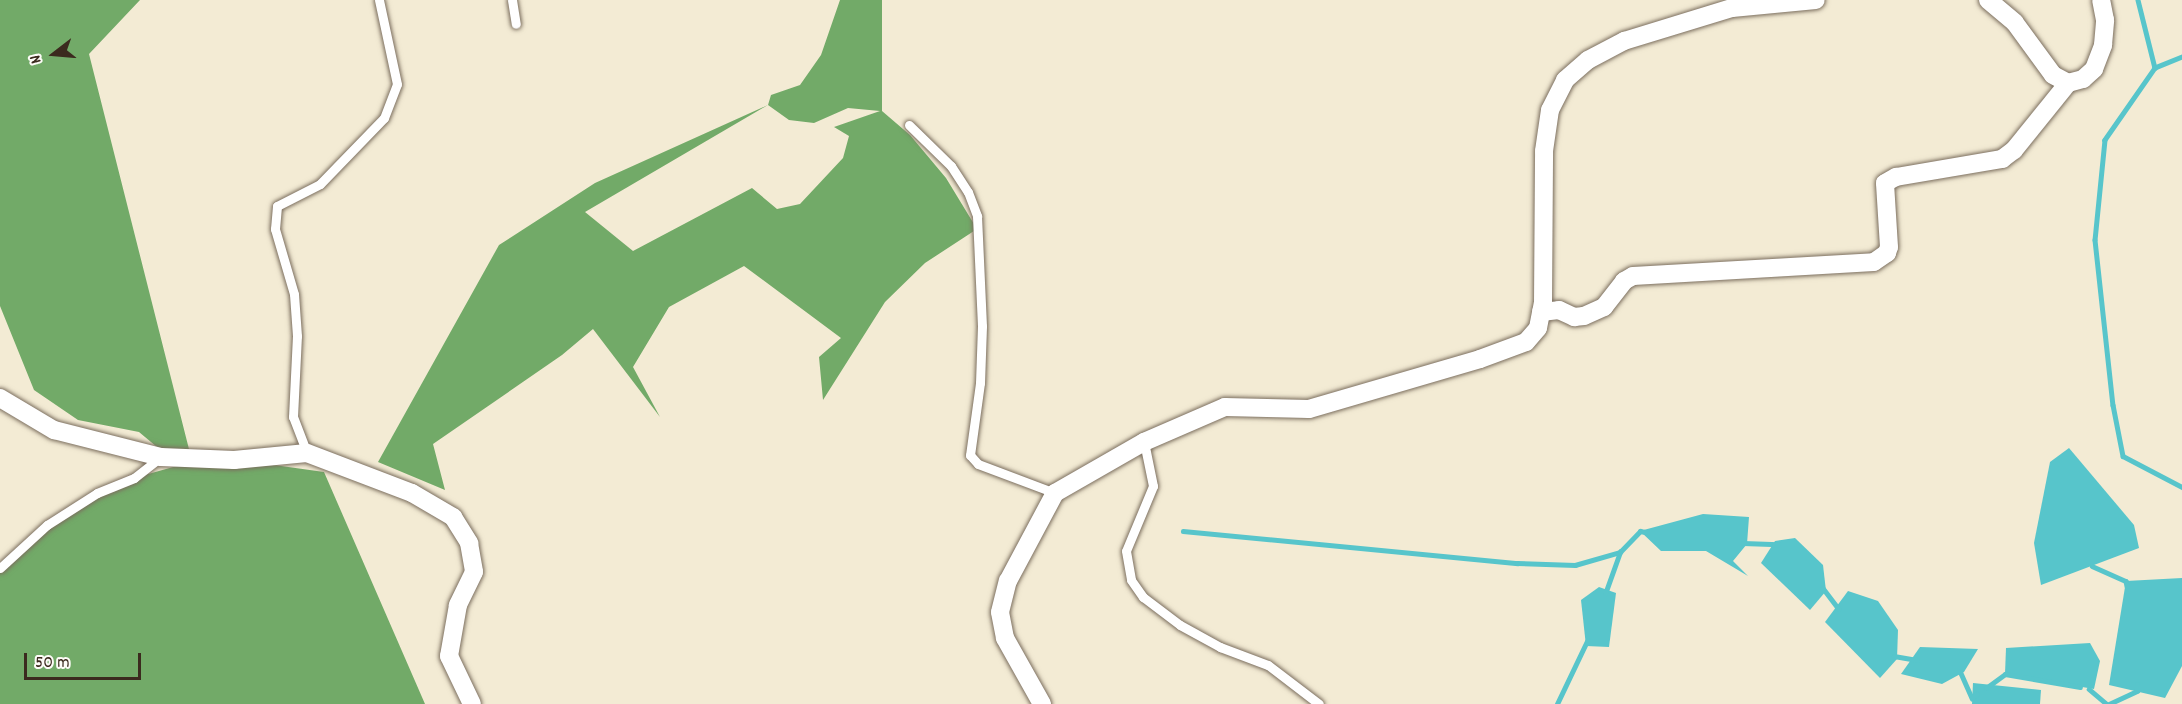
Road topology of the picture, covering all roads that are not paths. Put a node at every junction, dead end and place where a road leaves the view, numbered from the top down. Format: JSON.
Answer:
{"nodes":[{"id":1,"x":379,"y":0,"type":"edge"},
{"id":2,"x":512,"y":0,"type":"edge"},
{"id":3,"x":1816,"y":0,"type":"edge"},
{"id":4,"x":1988,"y":0,"type":"edge"},
{"id":5,"x":2101,"y":0,"type":"edge"},
{"id":6,"x":516,"y":24,"type":"dead end"},
{"id":7,"x":2068,"y":82,"type":"junction"},
{"id":8,"x":909,"y":125,"type":"dead end"},
{"id":9,"x":1541,"y":312,"type":"junction"},
{"id":10,"x":0,"y":398,"type":"edge"},
{"id":11,"x":1144,"y":442,"type":"junction"},
{"id":12,"x":307,"y":453,"type":"junction"},
{"id":13,"x":161,"y":457,"type":"junction"},
{"id":14,"x":1054,"y":493,"type":"junction"},
{"id":15,"x":0,"y":568,"type":"edge"},
{"id":16,"x":472,"y":704,"type":"edge"},
{"id":17,"x":1041,"y":704,"type":"edge"},
{"id":18,"x":1319,"y":704,"type":"edge"}],
"edges":[{"from":1,"to":12,"type":"lane"},
{"from":2,"to":6,"type":"lane"},
{"from":3,"to":9,"type":"street"},
{"from":4,"to":7,"type":"street"},
{"from":5,"to":7,"type":"street"},
{"from":7,"to":9,"type":"street"},
{"from":8,"to":14,"type":"lane"},
{"from":9,"to":11,"type":"street"},
{"from":10,"to":13,"type":"street"},
{"from":11,"to":14,"type":"street"},
{"from":11,"to":18,"type":"lane"},
{"from":12,"to":13,"type":"street"},
{"from":12,"to":16,"type":"street"},
{"from":13,"to":15,"type":"lane"},
{"from":14,"to":17,"type":"street"}]}
